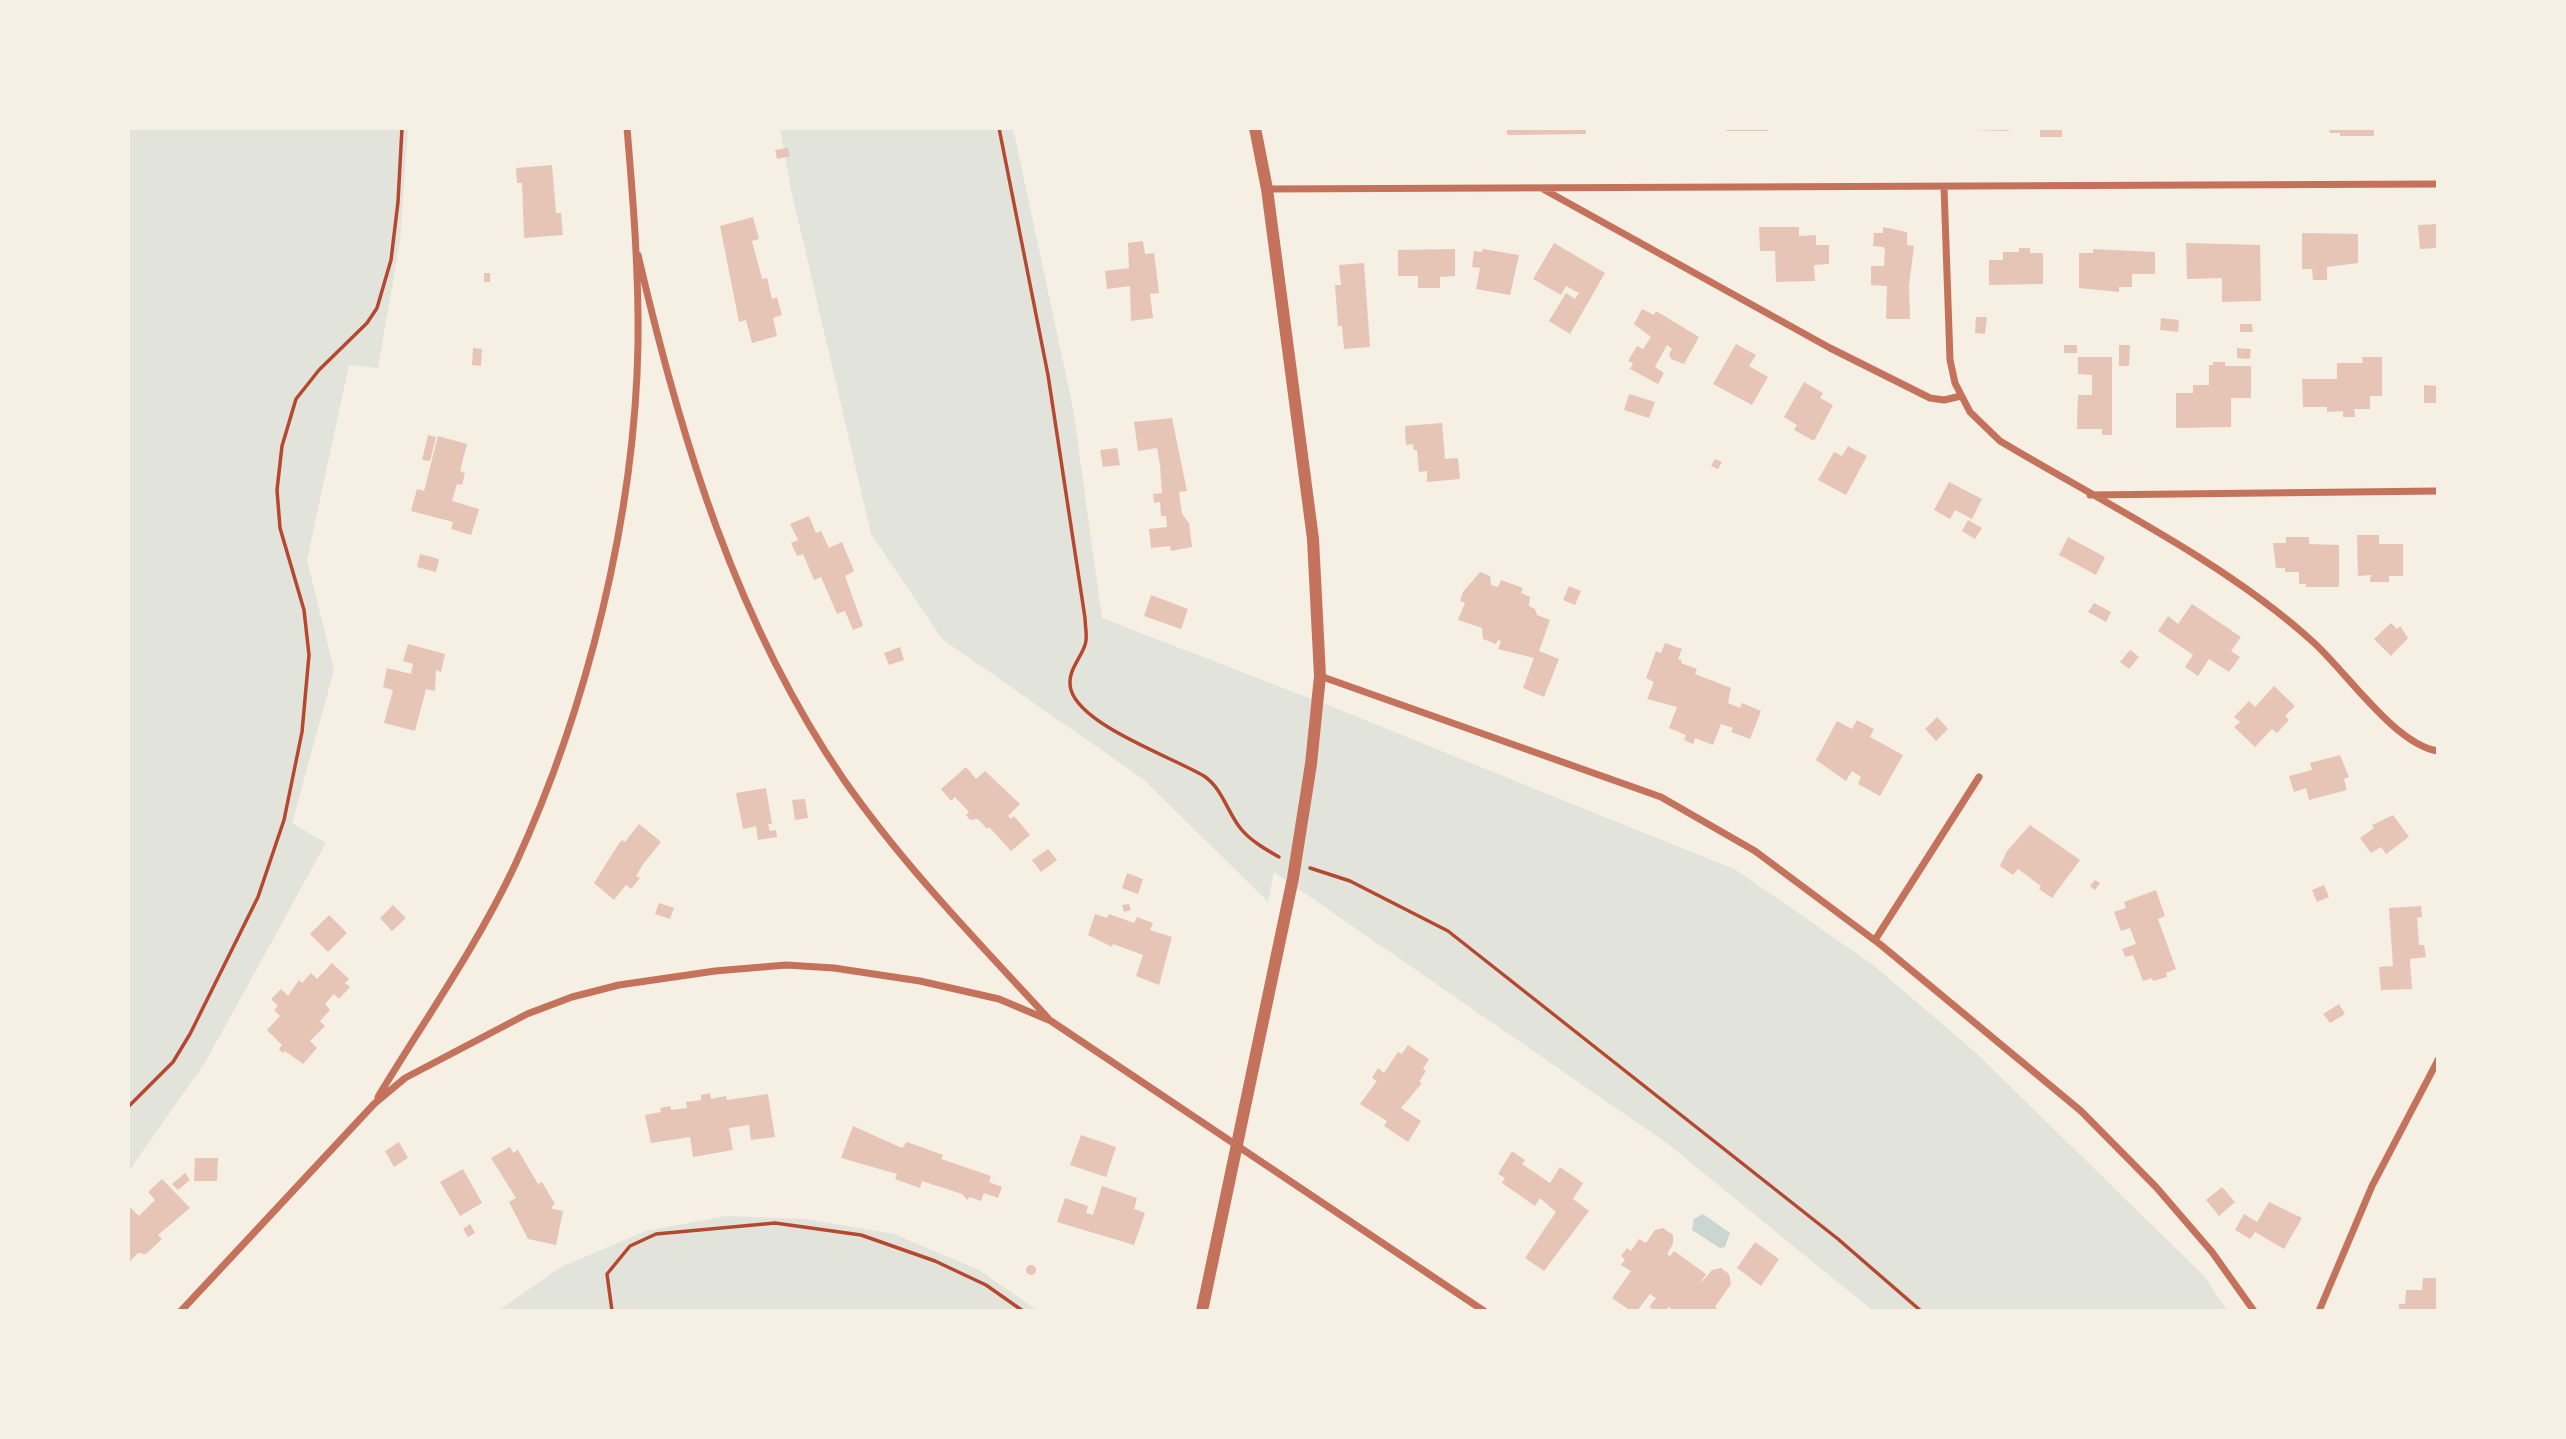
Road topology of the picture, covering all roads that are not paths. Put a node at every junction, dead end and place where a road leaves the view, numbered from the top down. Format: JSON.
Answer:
{"nodes":[{"id":1,"x":627,"y":128,"type":"edge"},
{"id":2,"x":1255,"y":128,"type":"edge"},
{"id":3,"x":2438,"y":184,"type":"edge"},
{"id":4,"x":1944,"y":187,"type":"junction"},
{"id":5,"x":1541,"y":188,"type":"junction"},
{"id":6,"x":1267,"y":189,"type":"junction"},
{"id":7,"x":634,"y":238,"type":"junction"},
{"id":8,"x":1961,"y":396,"type":"junction"},
{"id":9,"x":2438,"y":491,"type":"edge"},
{"id":10,"x":2090,"y":495,"type":"junction"},
{"id":11,"x":1320,"y":676,"type":"junction"},
{"id":12,"x":2438,"y":751,"type":"edge"},
{"id":13,"x":1979,"y":777,"type":"dead end"},
{"id":14,"x":1875,"y":940,"type":"junction"},
{"id":15,"x":1051,"y":1021,"type":"junction"},
{"id":16,"x":2438,"y":1060,"type":"edge"},
{"id":17,"x":374,"y":1104,"type":"junction"},
{"id":18,"x":1235,"y":1147,"type":"junction"},
{"id":19,"x":181,"y":1311,"type":"edge"},
{"id":20,"x":1202,"y":1311,"type":"edge"},
{"id":21,"x":1484,"y":1311,"type":"edge"},
{"id":22,"x":2254,"y":1311,"type":"edge"},
{"id":23,"x":2319,"y":1311,"type":"edge"}],
"edges":[{"from":1,"to":7,"type":"street"},
{"from":2,"to":6,"type":"street"},
{"from":3,"to":4,"type":"street"},
{"from":4,"to":5,"type":"street"},
{"from":4,"to":8,"type":"street"},
{"from":5,"to":6,"type":"street"},
{"from":5,"to":8,"type":"street"},
{"from":6,"to":11,"type":"street"},
{"from":7,"to":15,"type":"street"},
{"from":7,"to":17,"type":"street"},
{"from":8,"to":10,"type":"street"},
{"from":9,"to":10,"type":"street"},
{"from":10,"to":12,"type":"street"},
{"from":11,"to":14,"type":"street"},
{"from":11,"to":18,"type":"street"},
{"from":13,"to":14,"type":"street"},
{"from":14,"to":22,"type":"street"},
{"from":15,"to":17,"type":"street"},
{"from":15,"to":18,"type":"street"},
{"from":16,"to":23,"type":"street"},
{"from":17,"to":19,"type":"street"},
{"from":18,"to":20,"type":"street"},
{"from":18,"to":21,"type":"street"}]}
